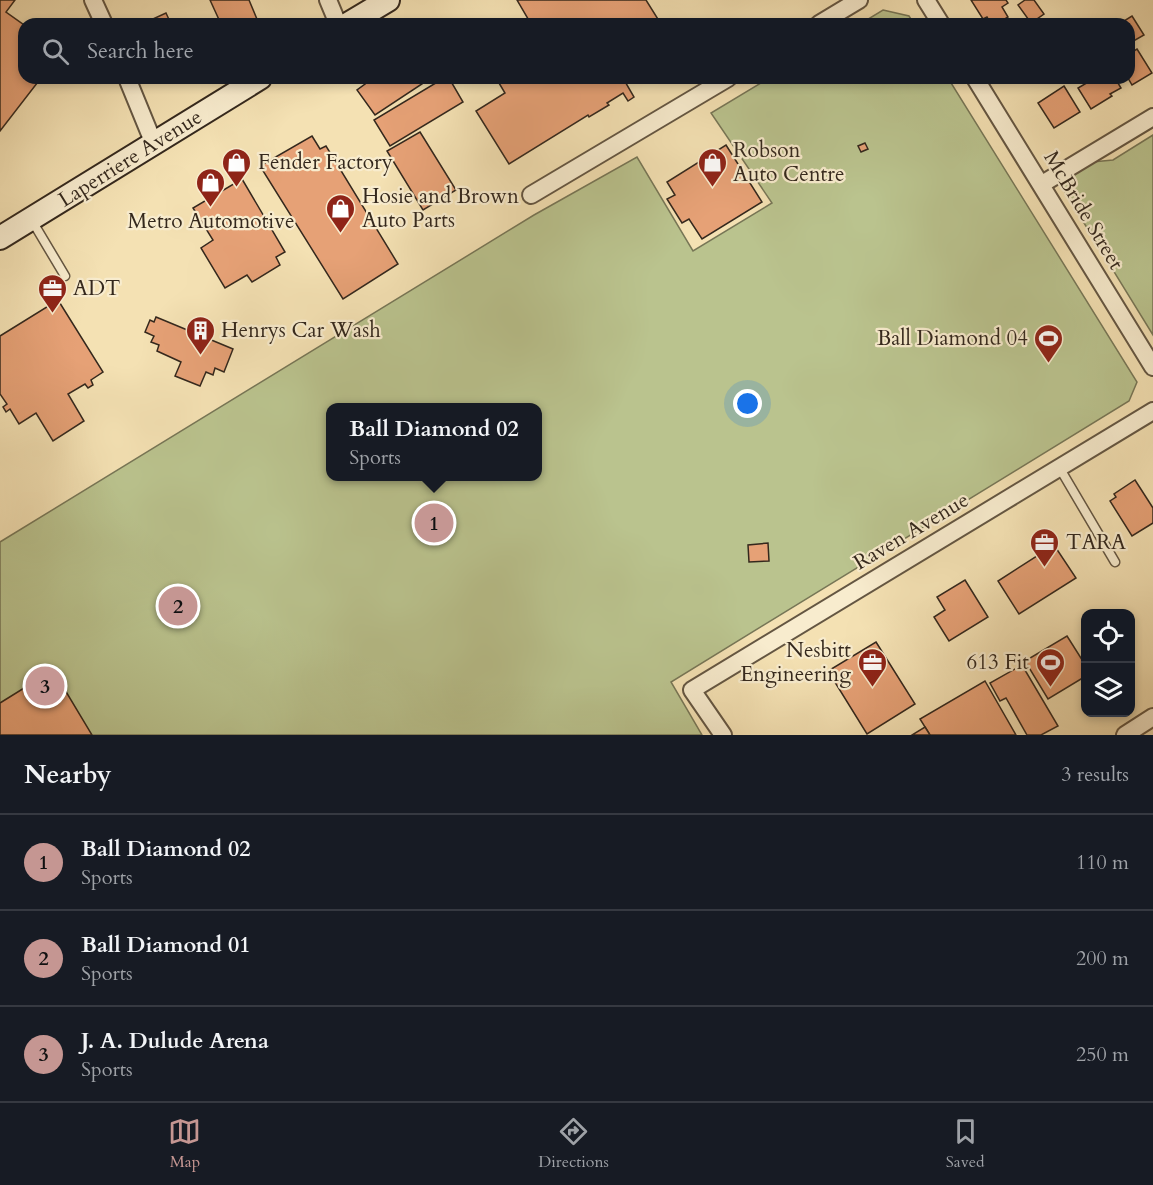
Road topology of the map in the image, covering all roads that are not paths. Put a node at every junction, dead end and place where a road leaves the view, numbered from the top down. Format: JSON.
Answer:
{"nodes":[{"id":1,"x":93,"y":0,"type":"edge"},
{"id":2,"x":328,"y":0,"type":"edge"},
{"id":3,"x":388,"y":0,"type":"edge"},
{"id":4,"x":859,"y":0,"type":"edge"},
{"id":5,"x":926,"y":0,"type":"edge"},
{"id":6,"x":101,"y":18,"type":"edge"},
{"id":7,"x":336,"y":18,"type":"edge"},
{"id":8,"x":358,"y":18,"type":"edge"},
{"id":9,"x":829,"y":18,"type":"edge"},
{"id":10,"x":937,"y":18,"type":"edge"},
{"id":11,"x":129,"y":84,"type":"edge"},
{"id":12,"x":250,"y":84,"type":"edge"},
{"id":13,"x":718,"y":84,"type":"edge"},
{"id":14,"x":979,"y":84,"type":"edge"},
{"id":15,"x":1153,"y":117,"type":"edge"},
{"id":16,"x":154,"y":144,"type":"junction"},
{"id":17,"x":1042,"y":184,"type":"junction"},
{"id":18,"x":531,"y":195,"type":"dead end"},
{"id":19,"x":31,"y":219,"type":"junction"},
{"id":20,"x":0,"y":238,"type":"edge"},
{"id":21,"x":65,"y":276,"type":"dead end"},
{"id":22,"x":1153,"y":367,"type":"edge"},
{"id":23,"x":1153,"y":411,"type":"edge"},
{"id":24,"x":1059,"y":468,"type":"junction"},
{"id":25,"x":1115,"y":562,"type":"dead end"},
{"id":26,"x":1153,"y":717,"type":"edge"},
{"id":27,"x":723,"y":735,"type":"edge"},
{"id":28,"x":1125,"y":735,"type":"edge"}],
"edges":[{"from":1,"to":6,"type":"street"},
{"from":2,"to":7,"type":"street"},
{"from":3,"to":8,"type":"street"},
{"from":4,"to":9,"type":"street"},
{"from":5,"to":10,"type":"street"},
{"from":11,"to":16,"type":"street"},
{"from":12,"to":16,"type":"street","name":"Laperriere Avenue"},
{"from":13,"to":18,"type":"street"},
{"from":14,"to":17,"type":"street","name":"McBride Street"},
{"from":15,"to":17,"type":"street"},
{"from":16,"to":19,"type":"street","name":"Laperriere Avenue"},
{"from":17,"to":22,"type":"street","name":"McBride Street"},
{"from":19,"to":20,"type":"street","name":"Laperriere Avenue"},
{"from":19,"to":21,"type":"lane"},
{"from":23,"to":24,"type":"street","name":"Raven Avenue"},
{"from":24,"to":25,"type":"lane"},
{"from":24,"to":27,"type":"street","name":"Raven Avenue"},
{"from":26,"to":28,"type":"street"}]}
